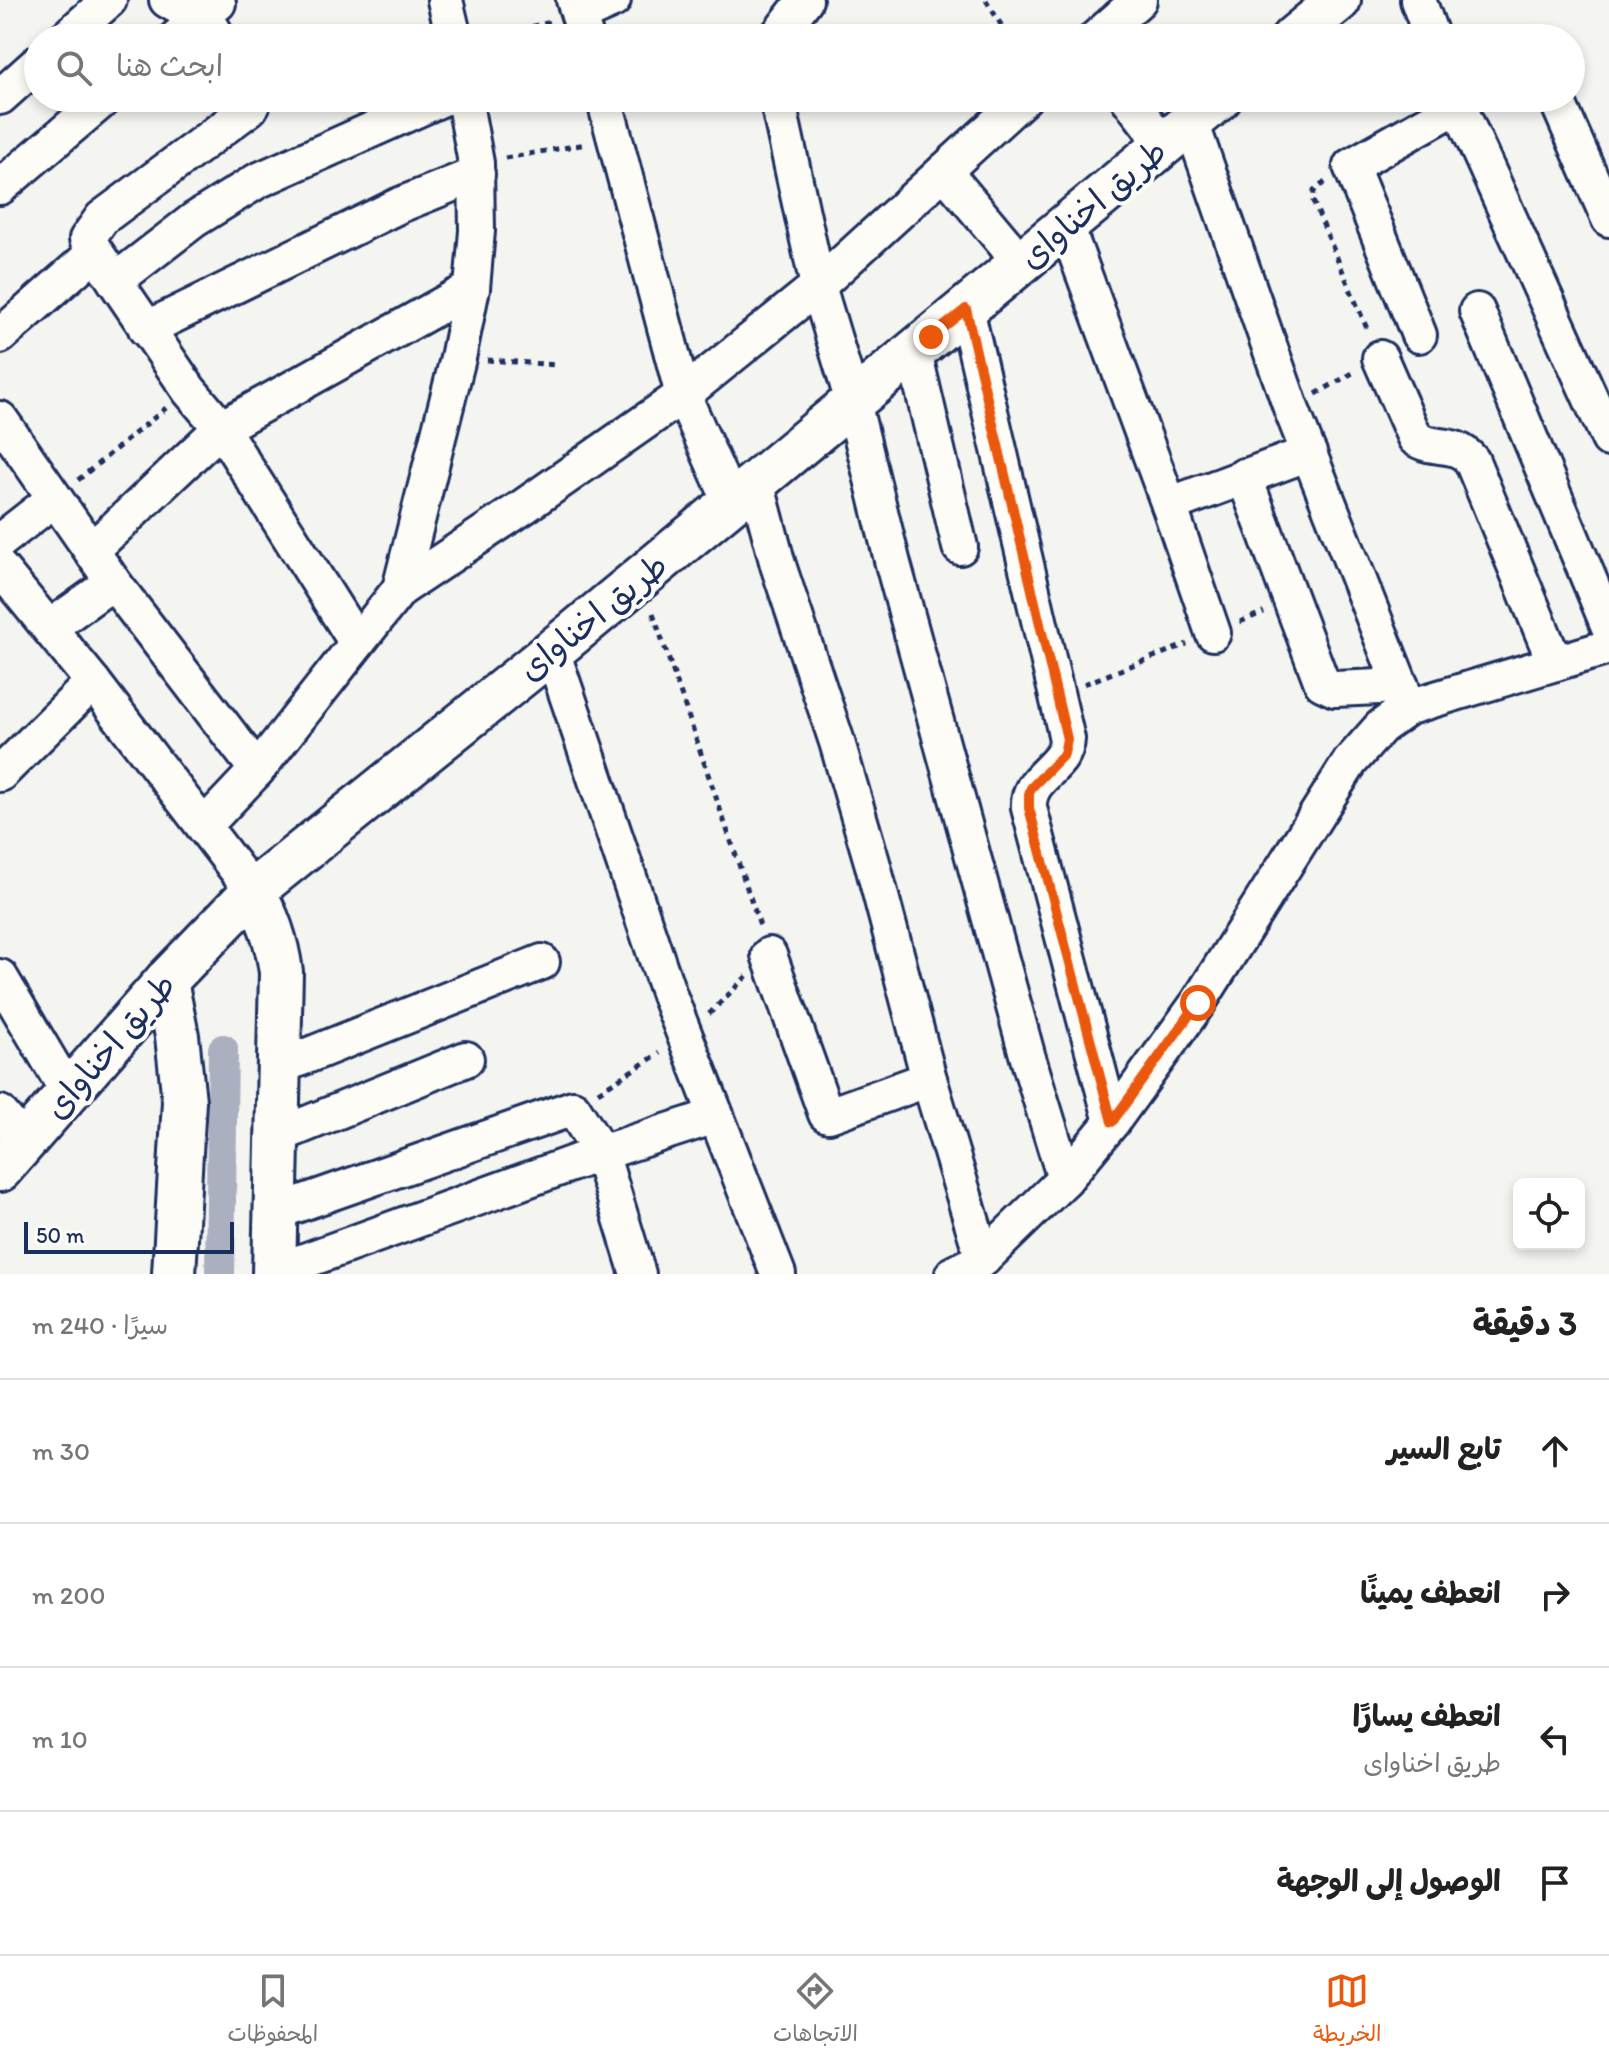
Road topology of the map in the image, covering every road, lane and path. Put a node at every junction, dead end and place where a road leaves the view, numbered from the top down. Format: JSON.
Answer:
{"nodes":[{"id":1,"x":109,"y":0,"type":"edge"},
{"id":2,"x":445,"y":0,"type":"edge"},
{"id":3,"x":613,"y":0,"type":"edge"},
{"id":4,"x":805,"y":0,"type":"edge"},
{"id":5,"x":986,"y":0,"type":"edge"},
{"id":6,"x":1139,"y":0,"type":"edge"},
{"id":7,"x":1339,"y":0,"type":"edge"},
{"id":8,"x":1418,"y":0,"type":"edge"},
{"id":9,"x":580,"y":18,"type":"edge"},
{"id":10,"x":82,"y":24,"type":"edge"},
{"id":11,"x":451,"y":24,"type":"edge"},
{"id":12,"x":552,"y":24,"type":"edge"},
{"id":13,"x":787,"y":24,"type":"edge"},
{"id":14,"x":1001,"y":24,"type":"edge"},
{"id":15,"x":1112,"y":24,"type":"edge"},
{"id":16,"x":1310,"y":24,"type":"edge"},
{"id":17,"x":1427,"y":24,"type":"edge"},
{"id":18,"x":24,"y":76,"type":"edge"},
{"id":19,"x":0,"y":97,"type":"edge"},
{"id":20,"x":88,"y":112,"type":"edge"},
{"id":21,"x":245,"y":112,"type":"edge"},
{"id":22,"x":412,"y":112,"type":"edge"},
{"id":23,"x":466,"y":112,"type":"edge"},
{"id":24,"x":608,"y":112,"type":"edge"},
{"id":25,"x":780,"y":112,"type":"edge"},
{"id":26,"x":1009,"y":112,"type":"edge"},
{"id":27,"x":1165,"y":112,"type":"edge"},
{"id":28,"x":1440,"y":112,"type":"edge"},
{"id":29,"x":1462,"y":112,"type":"edge"},
{"id":30,"x":1562,"y":112,"type":"edge"},
{"id":31,"x":1192,"y":122,"type":"edge"},
{"id":32,"x":617,"y":139,"type":"junction"},
{"id":33,"x":1351,"y":166,"type":"junction"},
{"id":34,"x":476,"y":168,"type":"junction"},
{"id":35,"x":944,"y":171,"type":"junction"},
{"id":36,"x":0,"y":187,"type":"edge"},
{"id":37,"x":1609,"y":219,"type":"edge"},
{"id":38,"x":1066,"y":226,"type":"junction"},
{"id":39,"x":94,"y":253,"type":"junction"},
{"id":40,"x":1021,"y":263,"type":"junction"},
{"id":41,"x":115,"y":281,"type":"junction"},
{"id":42,"x":818,"y":286,"type":"junction"},
{"id":43,"x":472,"y":288,"type":"junction"},
{"id":44,"x":966,"y":309,"type":"junction"},
{"id":45,"x":1477,"y":311,"type":"dead end"},
{"id":46,"x":146,"y":329,"type":"junction"},
{"id":47,"x":1419,"y":335,"type":"dead end"},
{"id":48,"x":0,"y":336,"type":"edge"},
{"id":49,"x":914,"y":352,"type":"junction"},
{"id":50,"x":458,"y":358,"type":"junction"},
{"id":51,"x":1380,"y":358,"type":"junction"},
{"id":52,"x":558,"y":365,"type":"dead end"},
{"id":53,"x":189,"y":390,"type":"junction"},
{"id":54,"x":683,"y":395,"type":"junction"},
{"id":55,"x":853,"y":402,"type":"junction"},
{"id":56,"x":1291,"y":408,"type":"junction"},
{"id":57,"x":0,"y":419,"type":"edge"},
{"id":58,"x":221,"y":428,"type":"junction"},
{"id":59,"x":1609,"y":439,"type":"edge"},
{"id":60,"x":1309,"y":453,"type":"junction"},
{"id":61,"x":1244,"y":476,"type":"junction"},
{"id":62,"x":744,"y":492,"type":"junction"},
{"id":63,"x":54,"y":499,"type":"junction"},
{"id":64,"x":1169,"y":505,"type":"junction"},
{"id":65,"x":0,"y":541,"type":"edge"},
{"id":66,"x":960,"y":547,"type":"dead end"},
{"id":67,"x":92,"y":550,"type":"junction"},
{"id":68,"x":0,"y":568,"type":"edge"},
{"id":69,"x":640,"y":578,"type":"junction"},
{"id":70,"x":113,"y":582,"type":"junction"},
{"id":71,"x":400,"y":589,"type":"junction"},
{"id":72,"x":1291,"y":600,"type":"junction"},
{"id":73,"x":1609,"y":627,"type":"edge"},
{"id":74,"x":49,"y":628,"type":"junction"},
{"id":75,"x":1213,"y":633,"type":"junction"},
{"id":76,"x":357,"y":643,"type":"junction"},
{"id":77,"x":1609,"y":647,"type":"edge"},
{"id":78,"x":552,"y":651,"type":"junction"},
{"id":79,"x":1555,"y":663,"type":"junction"},
{"id":80,"x":93,"y":682,"type":"junction"},
{"id":81,"x":1056,"y":695,"type":"junction"},
{"id":82,"x":1405,"y":697,"type":"junction"},
{"id":83,"x":3,"y":765,"type":"edge"},
{"id":84,"x":257,"y":770,"type":"junction"},
{"id":85,"x":205,"y":825,"type":"junction"},
{"id":86,"x":253,"y":891,"type":"junction"},
{"id":87,"x":769,"y":955,"type":"junction"},
{"id":88,"x":542,"y":962,"type":"dead end"},
{"id":89,"x":0,"y":977,"type":"edge"},
{"id":90,"x":166,"y":981,"type":"junction"},
{"id":91,"x":686,"y":1037,"type":"junction"},
{"id":92,"x":466,"y":1059,"type":"dead end"},
{"id":93,"x":279,"y":1067,"type":"junction"},
{"id":94,"x":929,"y":1079,"type":"junction"},
{"id":95,"x":68,"y":1092,"type":"junction"},
{"id":96,"x":573,"y":1108,"type":"junction"},
{"id":97,"x":715,"y":1116,"type":"junction"},
{"id":98,"x":1112,"y":1122,"type":"junction"},
{"id":99,"x":277,"y":1136,"type":"junction"},
{"id":100,"x":8,"y":1142,"type":"edge"},
{"id":101,"x":601,"y":1153,"type":"junction"},
{"id":102,"x":1065,"y":1179,"type":"junction"},
{"id":103,"x":276,"y":1212,"type":"junction"},
{"id":104,"x":983,"y":1259,"type":"junction"},
{"id":105,"x":274,"y":1273,"type":"edge"},
{"id":106,"x":174,"y":1274,"type":"edge"},
{"id":107,"x":638,"y":1274,"type":"edge"},
{"id":108,"x":778,"y":1274,"type":"edge"},
{"id":109,"x":953,"y":1274,"type":"edge"}],
"edges":[{"from":1,"to":10,"type":"street"},
{"from":2,"to":11,"type":"street"},
{"from":3,"to":9,"type":"street"},
{"from":4,"to":13,"type":"street"},
{"from":5,"to":14,"type":"path"},
{"from":6,"to":15,"type":"street"},
{"from":7,"to":16,"type":"street"},
{"from":8,"to":17,"type":"street"},
{"from":9,"to":12,"type":"path"},
{"from":18,"to":19,"type":"street"},
{"from":20,"to":36,"type":"street"},
{"from":21,"to":39,"type":"street"},
{"from":22,"to":41,"type":"street"},
{"from":23,"to":34,"type":"street"},
{"from":24,"to":32,"type":"street"},
{"from":25,"to":42,"type":"street"},
{"from":26,"to":35,"type":"street"},
{"from":27,"to":31,"type":"street"},
{"from":28,"to":33,"type":"street"},
{"from":29,"to":59,"type":"street"},
{"from":30,"to":37,"type":"street"},
{"from":31,"to":38,"type":"street","name":"طريق اخناواى"},
{"from":31,"to":56,"type":"street"},
{"from":32,"to":34,"type":"path"},
{"from":32,"to":54,"type":"street"},
{"from":33,"to":47,"type":"street"},
{"from":33,"to":51,"type":"path"},
{"from":34,"to":43,"type":"street"},
{"from":34,"to":46,"type":"street"},
{"from":35,"to":40,"type":"street"},
{"from":35,"to":42,"type":"street"},
{"from":38,"to":40,"type":"street","name":"طريق اخناواى"},
{"from":38,"to":64,"type":"street"},
{"from":39,"to":41,"type":"street"},
{"from":39,"to":48,"type":"street"},
{"from":40,"to":44,"type":"street","name":"طريق اخناواى"},
{"from":41,"to":46,"type":"street"},
{"from":42,"to":54,"type":"street"},
{"from":42,"to":55,"type":"street"},
{"from":43,"to":50,"type":"street"},
{"from":43,"to":58,"type":"street"},
{"from":44,"to":49,"type":"street","name":"طريق اخناواى"},
{"from":44,"to":81,"type":"street"},
{"from":45,"to":73,"type":"street"},
{"from":46,"to":53,"type":"street"},
{"from":49,"to":55,"type":"street","name":"طريق اخناواى"},
{"from":49,"to":66,"type":"street"},
{"from":50,"to":52,"type":"path"},
{"from":50,"to":71,"type":"street"},
{"from":51,"to":56,"type":"path"},
{"from":51,"to":79,"type":"street"},
{"from":53,"to":58,"type":"street"},
{"from":53,"to":63,"type":"path"},
{"from":54,"to":62,"type":"street"},
{"from":54,"to":71,"type":"street"},
{"from":55,"to":62,"type":"street","name":"طريق اخناواى"},
{"from":55,"to":102,"type":"street"},
{"from":56,"to":60,"type":"street"},
{"from":57,"to":63,"type":"street"},
{"from":58,"to":67,"type":"street"},
{"from":58,"to":76,"type":"street"},
{"from":60,"to":61,"type":"street"},
{"from":60,"to":82,"type":"street"},
{"from":61,"to":64,"type":"street"},
{"from":61,"to":72,"type":"street"},
{"from":62,"to":69,"type":"street","name":"طريق اخناواى"},
{"from":62,"to":94,"type":"street"},
{"from":63,"to":65,"type":"street"},
{"from":63,"to":67,"type":"street"},
{"from":64,"to":75,"type":"street"},
{"from":67,"to":70,"type":"street"},
{"from":68,"to":74,"type":"street"},
{"from":69,"to":78,"type":"street","name":"طريق اخناواى"},
{"from":69,"to":87,"type":"path"},
{"from":70,"to":74,"type":"street"},
{"from":70,"to":84,"type":"street"},
{"from":71,"to":76,"type":"street"},
{"from":72,"to":75,"type":"path"},
{"from":72,"to":82,"type":"street"},
{"from":74,"to":80,"type":"street"},
{"from":75,"to":81,"type":"path"},
{"from":76,"to":84,"type":"street"},
{"from":77,"to":79,"type":"street"},
{"from":78,"to":86,"type":"street","name":"طريق اخناواى"},
{"from":78,"to":91,"type":"street"},
{"from":79,"to":82,"type":"street"},
{"from":80,"to":83,"type":"street"},
{"from":80,"to":85,"type":"street"},
{"from":81,"to":98,"type":"street"},
{"from":82,"to":98,"type":"street"},
{"from":84,"to":85,"type":"street"},
{"from":85,"to":86,"type":"street"},
{"from":86,"to":90,"type":"street","name":"طريق اخناواى"},
{"from":86,"to":93,"type":"street"},
{"from":87,"to":91,"type":"path"},
{"from":87,"to":94,"type":"street"},
{"from":88,"to":93,"type":"street"},
{"from":89,"to":95,"type":"street"},
{"from":90,"to":95,"type":"street","name":"طريق اخناواى"},
{"from":90,"to":106,"type":"street"},
{"from":91,"to":96,"type":"path"},
{"from":91,"to":97,"type":"street"},
{"from":92,"to":99,"type":"street"},
{"from":93,"to":99,"type":"street"},
{"from":94,"to":104,"type":"street"},
{"from":95,"to":100,"type":"street","name":"طريق اخناواى"},
{"from":96,"to":101,"type":"street"},
{"from":96,"to":103,"type":"street"},
{"from":97,"to":101,"type":"street"},
{"from":97,"to":108,"type":"street"},
{"from":98,"to":102,"type":"street"},
{"from":99,"to":103,"type":"street"},
{"from":101,"to":105,"type":"street"},
{"from":101,"to":107,"type":"street"},
{"from":102,"to":104,"type":"street"},
{"from":103,"to":105,"type":"street"},
{"from":104,"to":109,"type":"street"}]}
